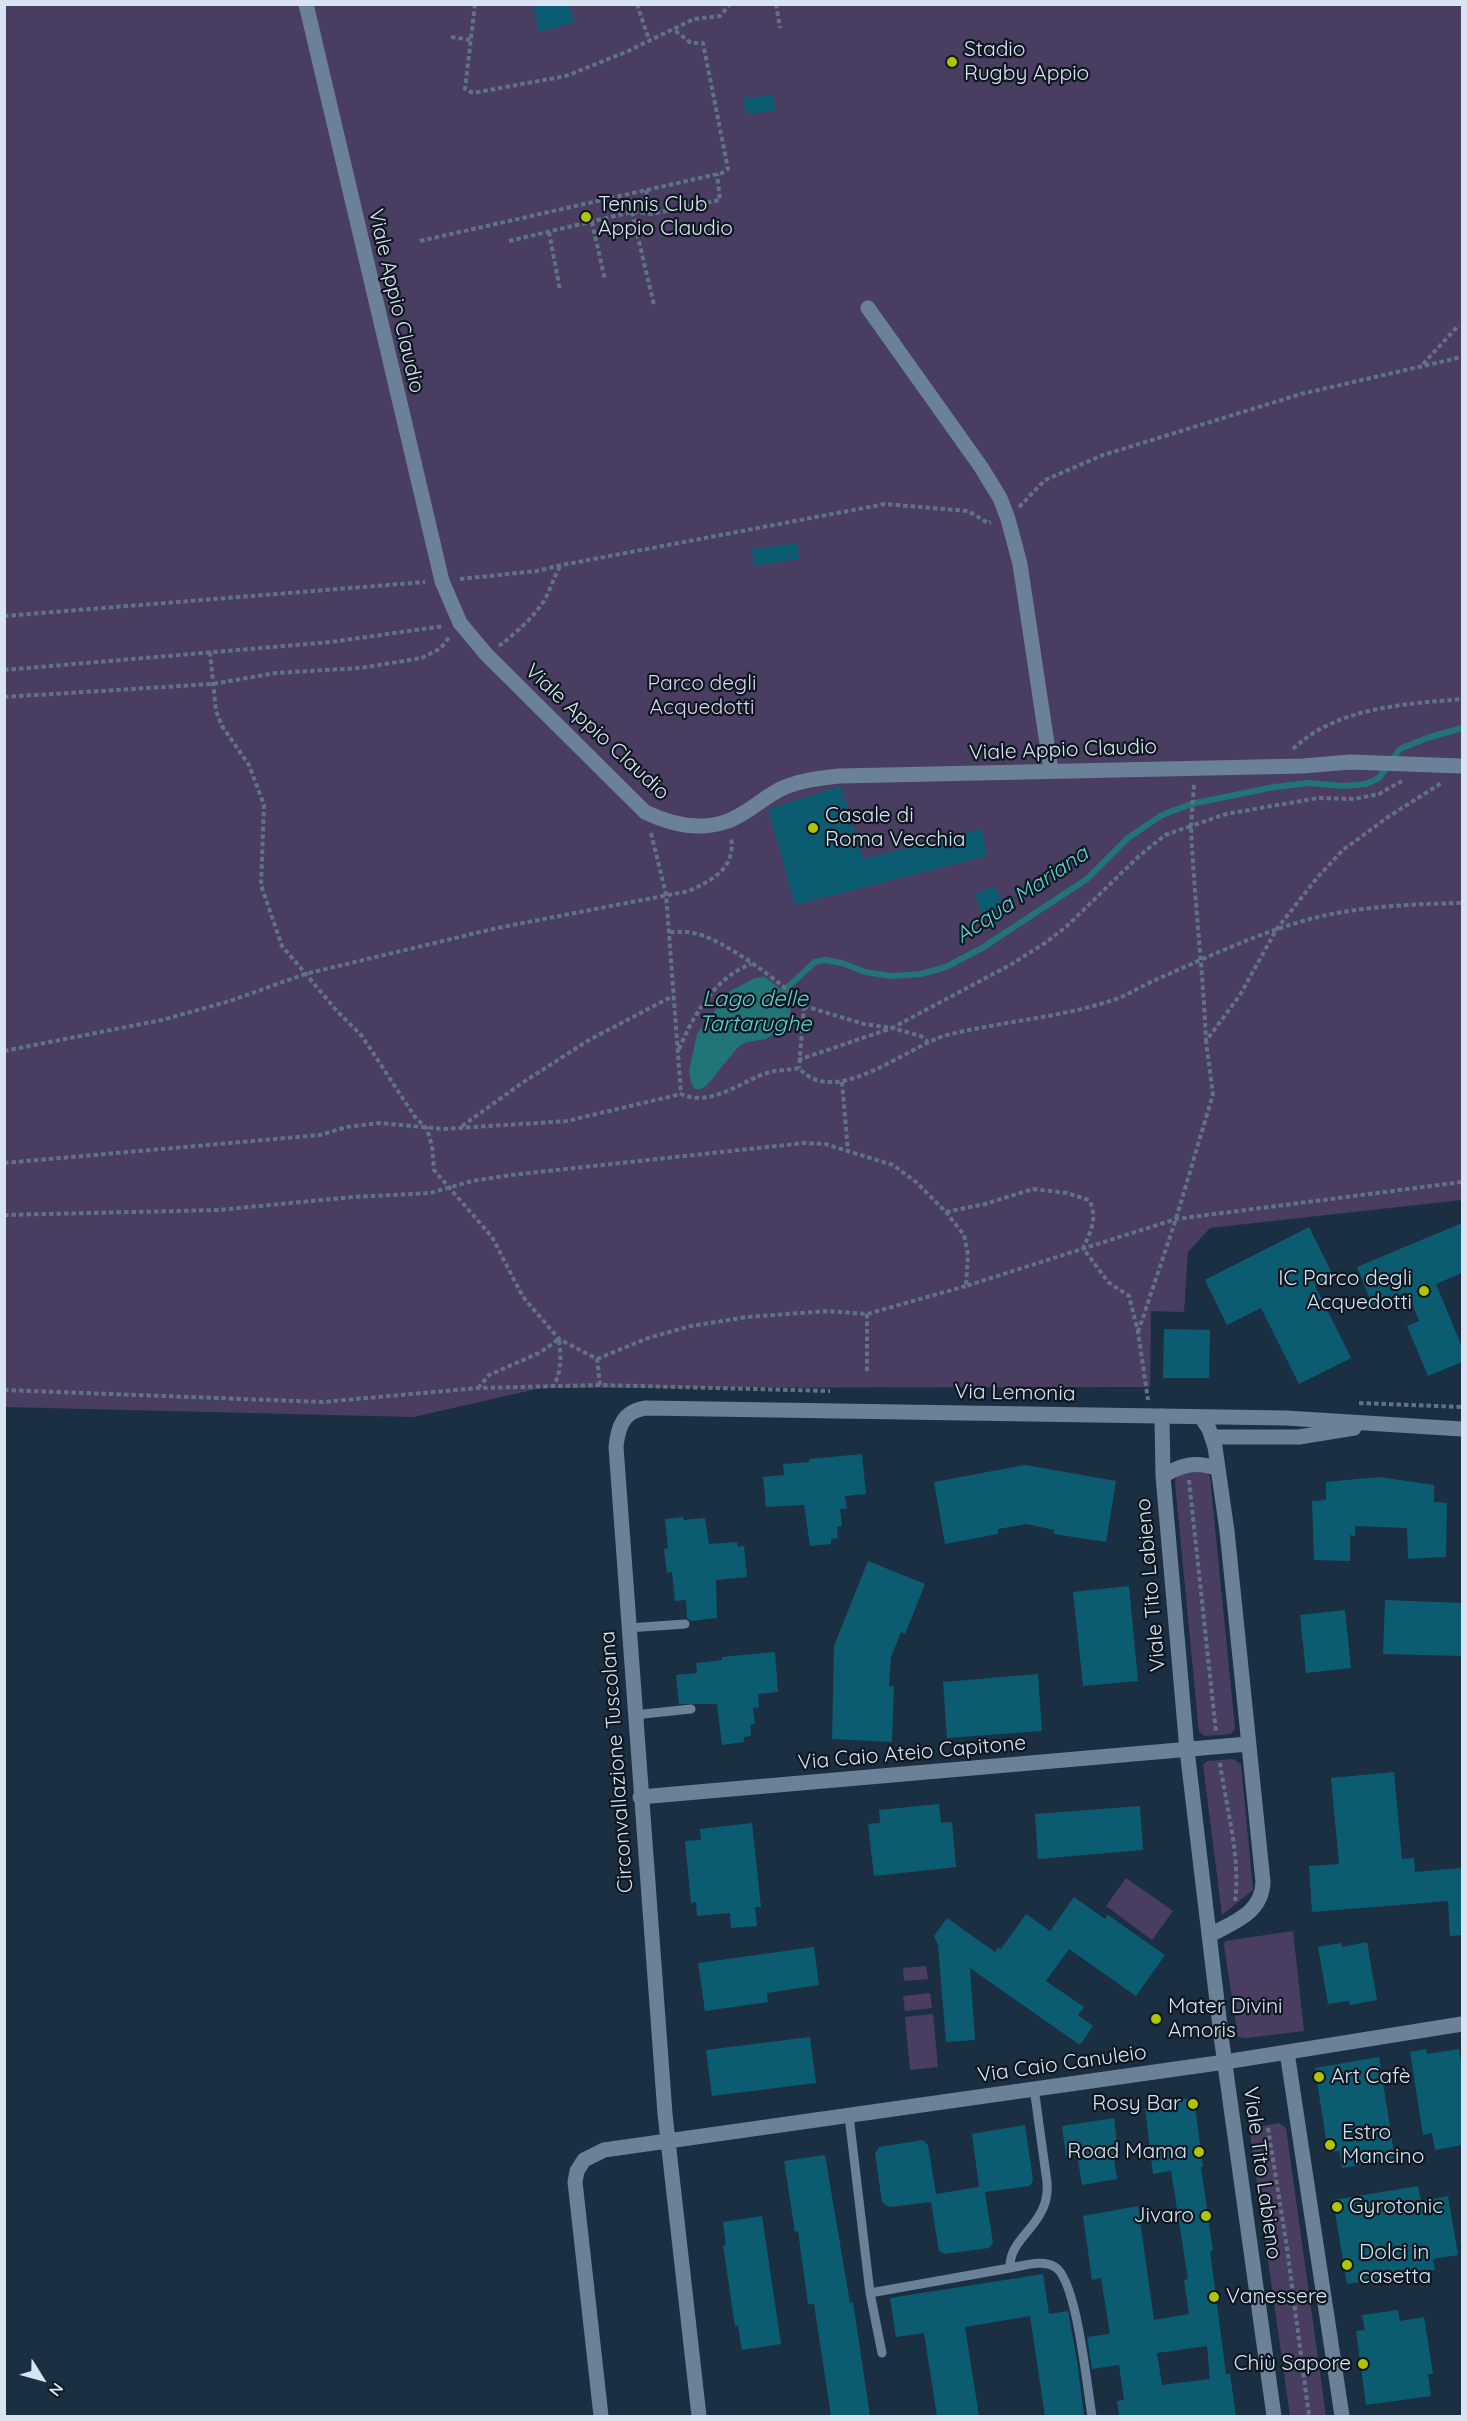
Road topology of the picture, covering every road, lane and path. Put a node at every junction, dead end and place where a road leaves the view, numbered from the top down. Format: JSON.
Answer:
{"nodes":[{"id":1,"x":306,"y":4,"type":"edge"},
{"id":2,"x":475,"y":4,"type":"edge"},
{"id":3,"x":637,"y":4,"type":"edge"},
{"id":4,"x":730,"y":4,"type":"edge"},
{"id":5,"x":776,"y":4,"type":"edge"},
{"id":6,"x":780,"y":28,"type":"dead end"},
{"id":7,"x":673,"y":29,"type":"junction"},
{"id":8,"x":451,"y":37,"type":"dead end"},
{"id":9,"x":471,"y":40,"type":"junction"},
{"id":10,"x":649,"y":41,"type":"junction"},
{"id":11,"x":717,"y":174,"type":"junction"},
{"id":12,"x":646,"y":190,"type":"junction"},
{"id":13,"x":632,"y":212,"type":"junction"},
{"id":14,"x":652,"y":214,"type":"junction"},
{"id":15,"x":592,"y":222,"type":"junction"},
{"id":16,"x":549,"y":232,"type":"junction"},
{"id":17,"x":420,"y":241,"type":"dead end"},
{"id":18,"x":510,"y":241,"type":"dead end"},
{"id":19,"x":604,"y":280,"type":"dead end"},
{"id":20,"x":560,"y":290,"type":"dead end"},
{"id":21,"x":654,"y":305,"type":"dead end"},
{"id":22,"x":868,"y":308,"type":"dead end"},
{"id":23,"x":1459,"y":325,"type":"dead end"},
{"id":24,"x":1462,"y":357,"type":"edge"},
{"id":25,"x":1423,"y":364,"type":"junction"},
{"id":26,"x":1008,"y":519,"type":"junction"},
{"id":27,"x":562,"y":565,"type":"junction"},
{"id":28,"x":442,"y":581,"type":"junction"},
{"id":29,"x":4,"y":616,"type":"edge"},
{"id":30,"x":460,"y":623,"type":"junction"},
{"id":31,"x":210,"y":652,"type":"junction"},
{"id":32,"x":486,"y":654,"type":"junction"},
{"id":33,"x":4,"y":670,"type":"edge"},
{"id":34,"x":212,"y":684,"type":"junction"},
{"id":35,"x":4,"y":697,"type":"edge"},
{"id":36,"x":1462,"y":699,"type":"edge"},
{"id":37,"x":1418,"y":765,"type":"junction"},
{"id":38,"x":1462,"y":765,"type":"edge"},
{"id":39,"x":1275,"y":766,"type":"junction"},
{"id":40,"x":1051,"y":770,"type":"junction"},
{"id":41,"x":1448,"y":780,"type":"dead end"},
{"id":42,"x":1191,"y":798,"type":"dead end"},
{"id":43,"x":645,"y":812,"type":"junction"},
{"id":44,"x":726,"y":822,"type":"junction"},
{"id":45,"x":1191,"y":826,"type":"junction"},
{"id":46,"x":666,"y":894,"type":"junction"},
{"id":47,"x":1462,"y":903,"type":"edge"},
{"id":48,"x":1276,"y":930,"type":"junction"},
{"id":49,"x":669,"y":932,"type":"junction"},
{"id":50,"x":1203,"y":960,"type":"junction"},
{"id":51,"x":752,"y":964,"type":"junction"},
{"id":52,"x":305,"y":974,"type":"junction"},
{"id":53,"x":674,"y":996,"type":"junction"},
{"id":54,"x":804,"y":1006,"type":"junction"},
{"id":55,"x":892,"y":1028,"type":"junction"},
{"id":56,"x":1206,"y":1041,"type":"junction"},
{"id":57,"x":928,"y":1042,"type":"junction"},
{"id":58,"x":678,"y":1050,"type":"junction"},
{"id":59,"x":4,"y":1051,"type":"edge"},
{"id":60,"x":798,"y":1060,"type":"junction"},
{"id":61,"x":799,"y":1068,"type":"junction"},
{"id":62,"x":842,"y":1082,"type":"junction"},
{"id":63,"x":681,"y":1094,"type":"junction"},
{"id":64,"x":461,"y":1127,"type":"junction"},
{"id":65,"x":427,"y":1129,"type":"junction"},
{"id":66,"x":848,"y":1151,"type":"junction"},
{"id":67,"x":4,"y":1162,"type":"edge"},
{"id":68,"x":1462,"y":1182,"type":"edge"},
{"id":69,"x":449,"y":1188,"type":"junction"},
{"id":70,"x":946,"y":1212,"type":"junction"},
{"id":71,"x":4,"y":1215,"type":"edge"},
{"id":72,"x":1176,"y":1219,"type":"junction"},
{"id":73,"x":1083,"y":1248,"type":"junction"},
{"id":74,"x":966,"y":1286,"type":"junction"},
{"id":75,"x":867,"y":1314,"type":"junction"},
{"id":76,"x":1138,"y":1332,"type":"junction"},
{"id":77,"x":559,"y":1339,"type":"junction"},
{"id":78,"x":597,"y":1359,"type":"junction"},
{"id":79,"x":867,"y":1371,"type":"dead end"},
{"id":80,"x":554,"y":1385,"type":"junction"},
{"id":81,"x":600,"y":1385,"type":"junction"},
{"id":82,"x":608,"y":1385,"type":"dead end"},
{"id":83,"x":478,"y":1388,"type":"junction"},
{"id":84,"x":4,"y":1390,"type":"edge"},
{"id":85,"x":1383,"y":1404,"type":"dead end"},
{"id":86,"x":1462,"y":1407,"type":"edge"},
{"id":87,"x":658,"y":1408,"type":"joint"},
{"id":88,"x":1162,"y":1416,"type":"junction"},
{"id":89,"x":1201,"y":1417,"type":"junction"},
{"id":90,"x":1371,"y":1425,"type":"junction"},
{"id":91,"x":1462,"y":1429,"type":"edge"},
{"id":92,"x":1212,"y":1437,"type":"junction"},
{"id":93,"x":1186,"y":1465,"type":"junction"},
{"id":94,"x":1218,"y":1469,"type":"junction"},
{"id":95,"x":1163,"y":1476,"type":"junction"},
{"id":96,"x":1148,"y":1548,"type":"dead end"},
{"id":97,"x":1148,"y":1562,"type":"dead end"},
{"id":98,"x":685,"y":1624,"type":"dead end"},
{"id":99,"x":628,"y":1628,"type":"junction"},
{"id":100,"x":692,"y":1709,"type":"dead end"},
{"id":101,"x":634,"y":1715,"type":"junction"},
{"id":102,"x":1248,"y":1744,"type":"junction"},
{"id":103,"x":1218,"y":1748,"type":"junction"},
{"id":104,"x":1187,"y":1750,"type":"junction"},
{"id":105,"x":640,"y":1797,"type":"junction"},
{"id":106,"x":1232,"y":1923,"type":"junction"},
{"id":107,"x":1210,"y":1935,"type":"junction"},
{"id":108,"x":1462,"y":2024,"type":"edge"},
{"id":109,"x":1287,"y":2052,"type":"junction"},
{"id":110,"x":1225,"y":2062,"type":"junction"},
{"id":111,"x":1034,"y":2088,"type":"junction"},
{"id":112,"x":849,"y":2116,"type":"junction"},
{"id":113,"x":1268,"y":2127,"type":"dead end"},
{"id":114,"x":667,"y":2140,"type":"junction"},
{"id":115,"x":1010,"y":2268,"type":"junction"},
{"id":116,"x":870,"y":2293,"type":"junction"},
{"id":117,"x":882,"y":2353,"type":"dead end"},
{"id":118,"x":601,"y":2416,"type":"edge"},
{"id":119,"x":699,"y":2416,"type":"edge"},
{"id":120,"x":1092,"y":2416,"type":"edge"},
{"id":121,"x":1274,"y":2416,"type":"edge"},
{"id":122,"x":1309,"y":2416,"type":"edge"},
{"id":123,"x":1342,"y":2416,"type":"edge"}],
"edges":[{"from":1,"to":28,"type":"street","name":"Viale Appio Claudio"},
{"from":2,"to":9,"type":"path"},
{"from":3,"to":10,"type":"path"},
{"from":4,"to":7,"type":"path"},
{"from":5,"to":6,"type":"path"},
{"from":7,"to":10,"type":"path"},
{"from":7,"to":11,"type":"path"},
{"from":8,"to":9,"type":"path"},
{"from":9,"to":10,"type":"path"},
{"from":11,"to":12,"type":"path"},
{"from":11,"to":14,"type":"path"},
{"from":12,"to":14,"type":"path"},
{"from":12,"to":17,"type":"path"},
{"from":13,"to":14,"type":"path"},
{"from":13,"to":15,"type":"path"},
{"from":13,"to":21,"type":"path"},
{"from":15,"to":16,"type":"path"},
{"from":15,"to":19,"type":"path"},
{"from":16,"to":18,"type":"path"},
{"from":16,"to":20,"type":"path"},
{"from":22,"to":26,"type":"street"},
{"from":23,"to":25,"type":"path"},
{"from":24,"to":25,"type":"path"},
{"from":25,"to":26,"type":"path"},
{"from":26,"to":27,"type":"path"},
{"from":26,"to":40,"type":"street"},
{"from":27,"to":28,"type":"path"},
{"from":27,"to":32,"type":"path"},
{"from":28,"to":29,"type":"path"},
{"from":28,"to":30,"type":"street","name":"Viale Appio Claudio"},
{"from":30,"to":31,"type":"path"},
{"from":30,"to":32,"type":"street","name":"Viale Appio Claudio"},
{"from":30,"to":34,"type":"path"},
{"from":31,"to":33,"type":"path"},
{"from":31,"to":34,"type":"path"},
{"from":32,"to":43,"type":"street","name":"Viale Appio Claudio"},
{"from":34,"to":35,"type":"path"},
{"from":34,"to":52,"type":"path"},
{"from":36,"to":39,"type":"path"},
{"from":37,"to":38,"type":"street","name":"Viale Appio Claudio"},
{"from":37,"to":39,"type":"street","name":"Viale Appio Claudio"},
{"from":37,"to":45,"type":"path"},
{"from":39,"to":40,"type":"street","name":"Viale Appio Claudio"},
{"from":40,"to":44,"type":"street","name":"Viale Appio Claudio"},
{"from":41,"to":48,"type":"path"},
{"from":42,"to":45,"type":"path"},
{"from":43,"to":44,"type":"street","name":"Viale Appio Claudio"},
{"from":43,"to":46,"type":"path"},
{"from":44,"to":46,"type":"path"},
{"from":45,"to":50,"type":"path"},
{"from":45,"to":55,"type":"path"},
{"from":46,"to":49,"type":"path"},
{"from":46,"to":52,"type":"path"},
{"from":47,"to":48,"type":"path"},
{"from":48,"to":50,"type":"path"},
{"from":48,"to":56,"type":"path"},
{"from":49,"to":51,"type":"path"},
{"from":49,"to":53,"type":"path"},
{"from":50,"to":56,"type":"path"},
{"from":50,"to":57,"type":"path"},
{"from":51,"to":54,"type":"path"},
{"from":51,"to":58,"type":"path"},
{"from":52,"to":59,"type":"path"},
{"from":52,"to":65,"type":"path"},
{"from":53,"to":58,"type":"path"},
{"from":53,"to":64,"type":"path"},
{"from":54,"to":55,"type":"path"},
{"from":54,"to":60,"type":"path"},
{"from":55,"to":57,"type":"path"},
{"from":55,"to":60,"type":"path"},
{"from":56,"to":72,"type":"path"},
{"from":57,"to":62,"type":"path"},
{"from":58,"to":63,"type":"path"},
{"from":60,"to":61,"type":"path"},
{"from":61,"to":62,"type":"path"},
{"from":61,"to":63,"type":"path"},
{"from":62,"to":66,"type":"path"},
{"from":63,"to":64,"type":"path"},
{"from":64,"to":65,"type":"path"},
{"from":65,"to":67,"type":"path"},
{"from":65,"to":69,"type":"path"},
{"from":66,"to":69,"type":"path"},
{"from":66,"to":70,"type":"path"},
{"from":68,"to":72,"type":"path"},
{"from":69,"to":71,"type":"path"},
{"from":69,"to":77,"type":"path"},
{"from":70,"to":73,"type":"path"},
{"from":70,"to":74,"type":"path"},
{"from":72,"to":73,"type":"path"},
{"from":72,"to":76,"type":"path"},
{"from":73,"to":74,"type":"path"},
{"from":73,"to":76,"type":"path"},
{"from":74,"to":75,"type":"path"},
{"from":75,"to":78,"type":"path"},
{"from":75,"to":79,"type":"path"},
{"from":76,"to":88,"type":"path"},
{"from":77,"to":78,"type":"path"},
{"from":77,"to":80,"type":"path"},
{"from":77,"to":83,"type":"path"},
{"from":78,"to":81,"type":"path"},
{"from":80,"to":81,"type":"path"},
{"from":80,"to":83,"type":"path"},
{"from":81,"to":82,"type":"path"},
{"from":83,"to":84,"type":"path"},
{"from":85,"to":86,"type":"path"},
{"from":87,"to":88,"type":"street","name":"Via Lemonia"},
{"from":87,"to":99,"type":"street","name":"Circonvallazione Tuscolana"},
{"from":88,"to":89,"type":"street","name":"Via Lemonia"},
{"from":88,"to":95,"type":"street","name":"Viale Tito Labieno"},
{"from":89,"to":90,"type":"street","name":"Via Lemonia"},
{"from":89,"to":92,"type":"street"},
{"from":90,"to":91,"type":"street","name":"Via Lemonia"},
{"from":90,"to":92,"type":"street","name":"Via Lemonia"},
{"from":92,"to":94,"type":"street"},
{"from":93,"to":94,"type":"street"},
{"from":93,"to":95,"type":"street"},
{"from":93,"to":103,"type":"path"},
{"from":94,"to":102,"type":"street"},
{"from":95,"to":104,"type":"street","name":"Viale Tito Labieno"},
{"from":96,"to":97,"type":"path"},
{"from":98,"to":99,"type":"lane"},
{"from":99,"to":101,"type":"street","name":"Circonvallazione Tuscolana"},
{"from":100,"to":101,"type":"lane"},
{"from":101,"to":105,"type":"street","name":"Circonvallazione Tuscolana"},
{"from":102,"to":103,"type":"street"},
{"from":102,"to":106,"type":"street"},
{"from":103,"to":104,"type":"street"},
{"from":103,"to":106,"type":"path"},
{"from":104,"to":105,"type":"street","name":"Via Caio Ateio Capitone"},
{"from":104,"to":107,"type":"street","name":"Viale Tito Labieno"},
{"from":105,"to":114,"type":"street","name":"Circonvallazione Tuscolana"},
{"from":106,"to":107,"type":"street"},
{"from":107,"to":110,"type":"street","name":"Viale Tito Labieno"},
{"from":108,"to":109,"type":"street","name":"Via Caio Canuleio"},
{"from":109,"to":110,"type":"street","name":"Via Caio Canuleio"},
{"from":109,"to":123,"type":"street","name":"Viale Tito Labieno"},
{"from":110,"to":111,"type":"street","name":"Via Caio Canuleio"},
{"from":110,"to":121,"type":"street","name":"Viale Tito Labieno"},
{"from":111,"to":112,"type":"street","name":"Via Caio Canuleio"},
{"from":111,"to":115,"type":"lane"},
{"from":112,"to":114,"type":"street","name":"Via Caio Canuleio"},
{"from":112,"to":116,"type":"lane"},
{"from":113,"to":122,"type":"path"},
{"from":114,"to":118,"type":"street"},
{"from":114,"to":119,"type":"street","name":"Circonvallazione Tuscolana"},
{"from":115,"to":116,"type":"lane"},
{"from":115,"to":120,"type":"lane"},
{"from":116,"to":117,"type":"lane"}]}
